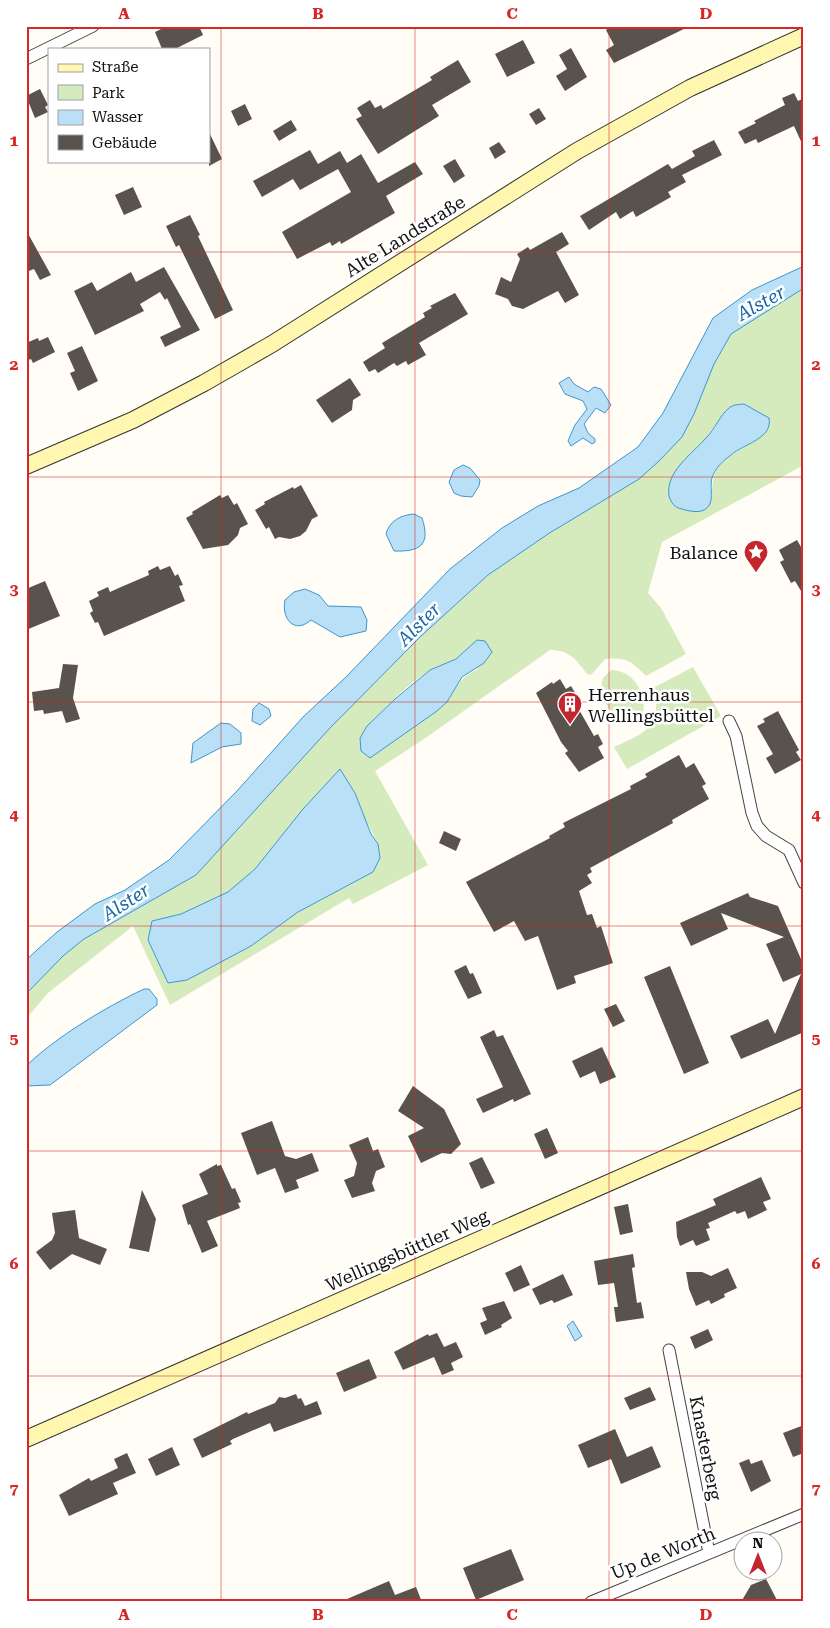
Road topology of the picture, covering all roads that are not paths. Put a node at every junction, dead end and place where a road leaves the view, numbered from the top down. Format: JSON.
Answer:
{"nodes":[{"id":1,"x":93,"y":26,"type":"edge"},
{"id":2,"x":804,"y":36,"type":"edge"},
{"id":3,"x":48,"y":48,"type":"edge"},
{"id":4,"x":48,"y":48,"type":"edge"},
{"id":5,"x":26,"y":59,"type":"edge"},
{"id":6,"x":26,"y":466,"type":"edge"},
{"id":7,"x":729,"y":721,"type":"dead end"},
{"id":8,"x":804,"y":883,"type":"edge"},
{"id":9,"x":804,"y":1097,"type":"edge"},
{"id":10,"x":669,"y":1350,"type":"dead end"},
{"id":11,"x":26,"y":1438,"type":"edge"},
{"id":12,"x":804,"y":1514,"type":"edge"},
{"id":13,"x":710,"y":1553,"type":"junction"},
{"id":14,"x":591,"y":1602,"type":"edge"}],
"edges":[{"from":1,"to":3,"type":"street"},
{"from":2,"to":6,"type":"main road","name":"Alte Landstraße"},
{"from":4,"to":5,"type":"street"},
{"from":7,"to":8,"type":"street"},
{"from":9,"to":11,"type":"main road","name":"Wellingsbüttler Weg"},
{"from":10,"to":13,"type":"street","name":"Knasterberg"},
{"from":12,"to":13,"type":"street","name":"Up de Worth"},
{"from":13,"to":14,"type":"street","name":"Up de Worth"}]}
